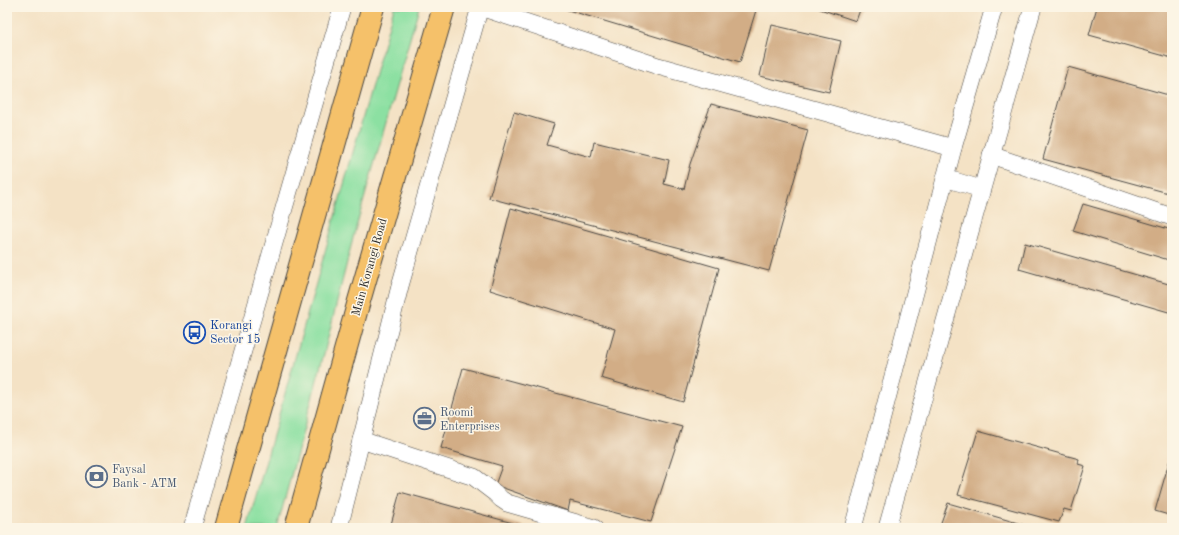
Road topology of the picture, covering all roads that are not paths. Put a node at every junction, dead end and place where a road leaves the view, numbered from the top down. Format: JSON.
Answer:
{"nodes":[{"id":1,"x":342,"y":7,"type":"edge"},
{"id":2,"x":372,"y":7,"type":"edge"},
{"id":3,"x":444,"y":7,"type":"edge"},
{"id":4,"x":480,"y":7,"type":"edge"},
{"id":5,"x":994,"y":7,"type":"edge"},
{"id":6,"x":1033,"y":7,"type":"edge"},
{"id":7,"x":953,"y":148,"type":"junction"},
{"id":8,"x":991,"y":155,"type":"junction"},
{"id":9,"x":945,"y":178,"type":"junction"},
{"id":10,"x":981,"y":189,"type":"junction"},
{"id":11,"x":1172,"y":218,"type":"edge"},
{"id":12,"x":361,"y":440,"type":"junction"},
{"id":13,"x":192,"y":528,"type":"edge"},
{"id":14,"x":226,"y":528,"type":"edge"},
{"id":15,"x":296,"y":528,"type":"edge"},
{"id":16,"x":339,"y":528,"type":"edge"},
{"id":17,"x":594,"y":528,"type":"edge"},
{"id":18,"x":852,"y":528,"type":"edge"},
{"id":19,"x":887,"y":528,"type":"edge"}],
"edges":[{"from":1,"to":13,"type":"street"},
{"from":2,"to":14,"type":"main road"},
{"from":3,"to":15,"type":"main road","name":"Main Korangi Road"},
{"from":4,"to":7,"type":"street"},
{"from":4,"to":12,"type":"street"},
{"from":5,"to":7,"type":"street"},
{"from":6,"to":8,"type":"street"},
{"from":7,"to":9,"type":"street"},
{"from":8,"to":10,"type":"street"},
{"from":8,"to":11,"type":"street"},
{"from":9,"to":10,"type":"street"},
{"from":9,"to":18,"type":"street"},
{"from":10,"to":19,"type":"street"},
{"from":12,"to":16,"type":"street"},
{"from":12,"to":17,"type":"street"}]}
